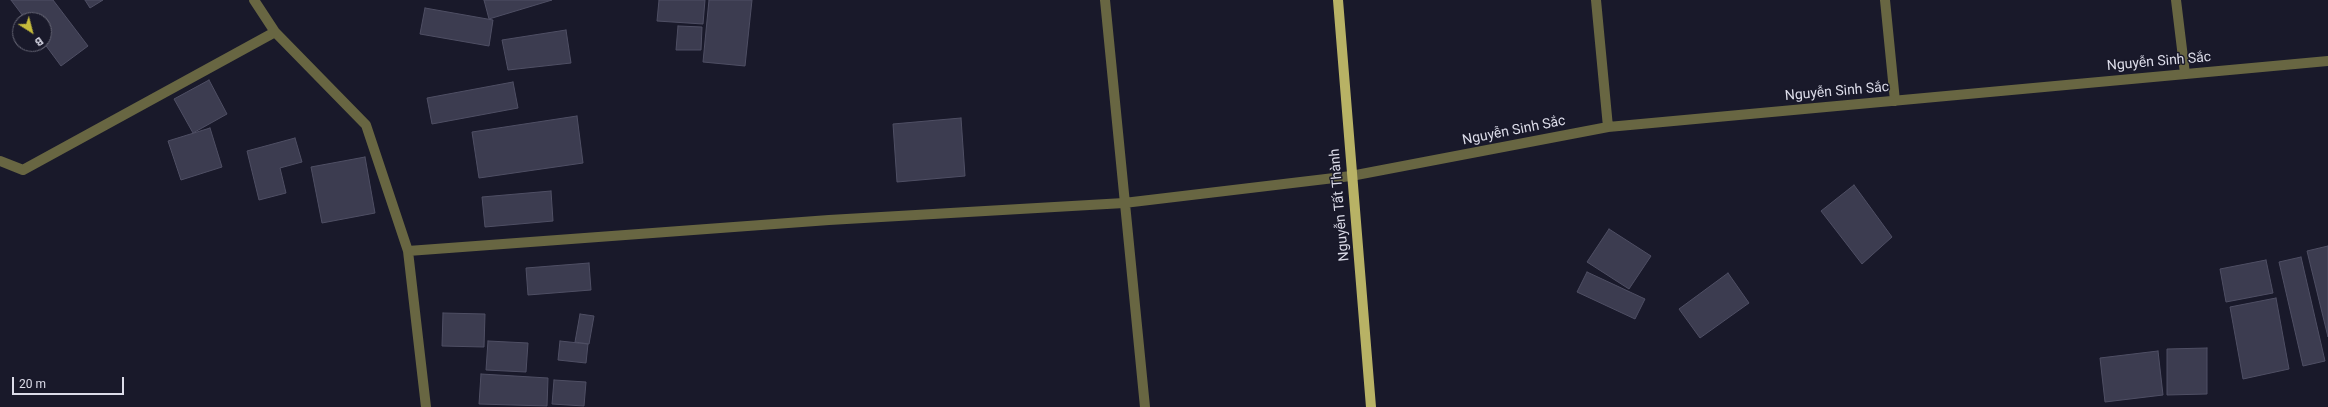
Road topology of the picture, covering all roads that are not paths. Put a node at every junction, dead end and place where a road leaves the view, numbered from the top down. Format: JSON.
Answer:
{"nodes":[{"id":1,"x":254,"y":0,"type":"edge"},
{"id":2,"x":1105,"y":0,"type":"edge"},
{"id":3,"x":1338,"y":0,"type":"edge"},
{"id":4,"x":1596,"y":0,"type":"edge"},
{"id":5,"x":1885,"y":0,"type":"edge"},
{"id":6,"x":2176,"y":0,"type":"edge"},
{"id":7,"x":275,"y":32,"type":"junction"},
{"id":8,"x":2328,"y":61,"type":"edge"},
{"id":9,"x":2185,"y":74,"type":"junction"},
{"id":10,"x":1895,"y":101,"type":"junction"},
{"id":11,"x":1608,"y":127,"type":"junction"},
{"id":12,"x":0,"y":161,"type":"edge"},
{"id":13,"x":1351,"y":176,"type":"junction"},
{"id":14,"x":1124,"y":203,"type":"junction"},
{"id":15,"x":408,"y":251,"type":"junction"},
{"id":16,"x":426,"y":407,"type":"edge"},
{"id":17,"x":1145,"y":407,"type":"edge"},
{"id":18,"x":1371,"y":407,"type":"edge"}],
"edges":[{"from":1,"to":7,"type":"street"},
{"from":2,"to":14,"type":"street"},
{"from":3,"to":13,"type":"main road","name":"Nguyễn Tất Thành"},
{"from":4,"to":11,"type":"street"},
{"from":5,"to":10,"type":"street"},
{"from":6,"to":9,"type":"street"},
{"from":7,"to":12,"type":"street"},
{"from":7,"to":15,"type":"street"},
{"from":8,"to":9,"type":"street","name":"Nguyễn Sinh Sắc"},
{"from":9,"to":10,"type":"street","name":"Nguyễn Sinh Sắc"},
{"from":10,"to":11,"type":"street","name":"Nguyễn Sinh Sắc"},
{"from":11,"to":13,"type":"street","name":"Nguyễn Sinh Sắc"},
{"from":13,"to":14,"type":"street","name":"Nguyễn Sinh Sắc"},
{"from":13,"to":18,"type":"main road","name":"Nguyễn Tất Thành"},
{"from":14,"to":15,"type":"street","name":"Nguyễn Sinh Sắc"},
{"from":14,"to":17,"type":"street"},
{"from":15,"to":16,"type":"street"}]}
